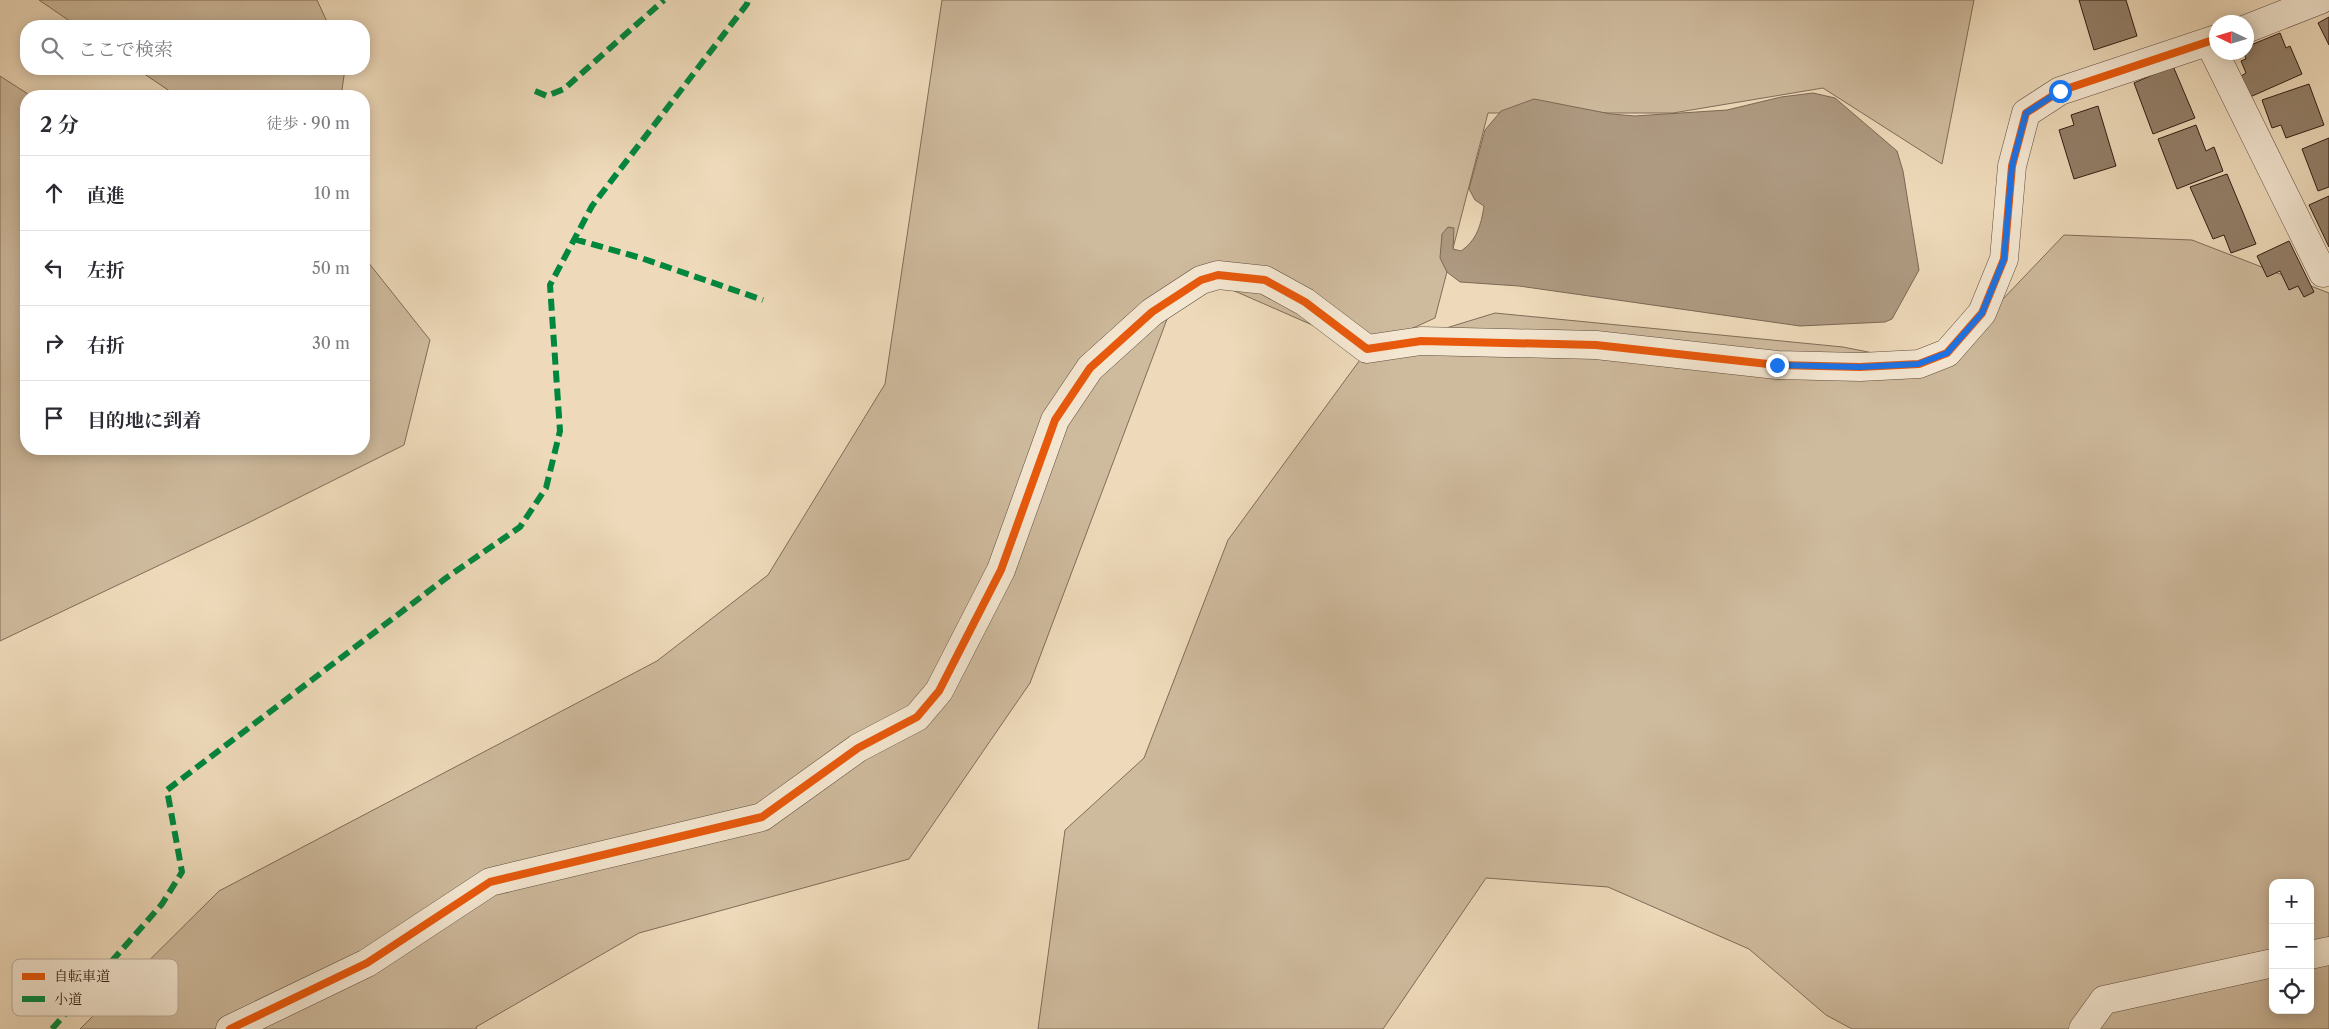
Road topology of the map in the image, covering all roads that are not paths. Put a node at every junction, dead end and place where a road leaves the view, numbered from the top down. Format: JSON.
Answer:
{"nodes":[{"id":1,"x":2320,"y":0,"type":"edge"},
{"id":2,"x":2254,"y":26,"type":"edge"},
{"id":3,"x":2209,"y":42,"type":"edge"},
{"id":4,"x":2221,"y":60,"type":"edge"},
{"id":5,"x":2323,"y":273,"type":"dead end"},
{"id":6,"x":2329,"y":951,"type":"edge"},
{"id":7,"x":2314,"y":954,"type":"edge"},
{"id":8,"x":2269,"y":964,"type":"edge"},
{"id":9,"x":230,"y":1029,"type":"edge"},
{"id":10,"x":2082,"y":1029,"type":"edge"}],
"edges":[{"from":1,"to":2,"type":"street"},
{"from":3,"to":9,"type":"street"},
{"from":4,"to":5,"type":"street"},
{"from":6,"to":7,"type":"street"},
{"from":8,"to":10,"type":"street"}]}
